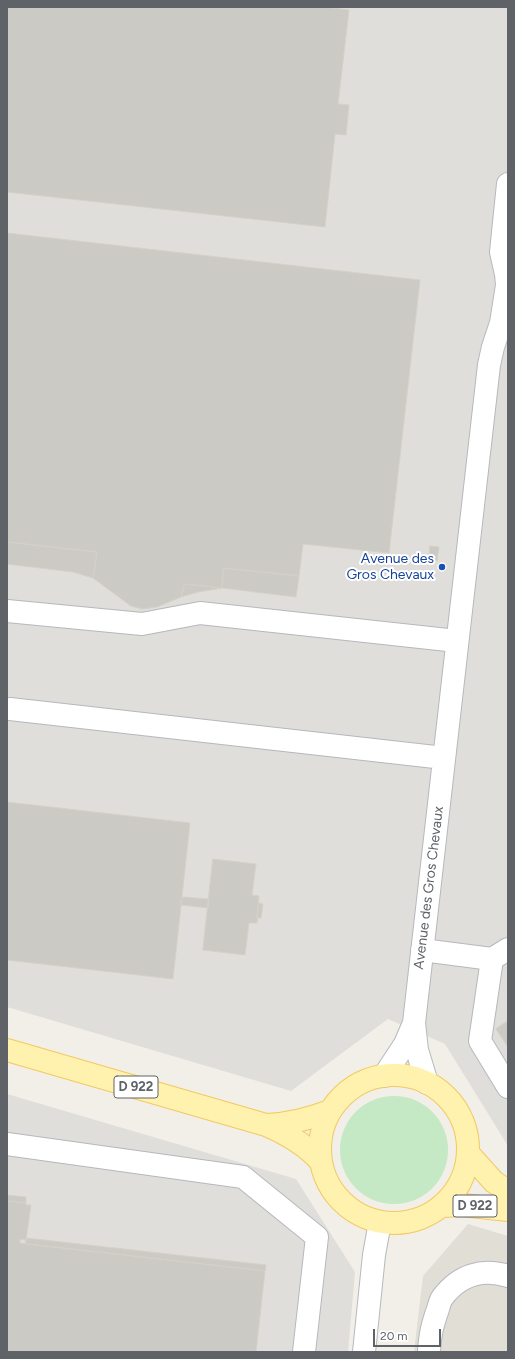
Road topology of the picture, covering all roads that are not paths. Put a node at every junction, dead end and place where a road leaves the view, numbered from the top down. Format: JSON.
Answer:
{"nodes":[{"id":1,"x":508,"y":184,"type":"edge"},
{"id":2,"x":507,"y":285,"type":"edge"},
{"id":3,"x":504,"y":324,"type":"edge"},
{"id":4,"x":7,"y":611,"type":"edge"},
{"id":5,"x":457,"y":640,"type":"junction"},
{"id":6,"x":10,"y":708,"type":"dead end"},
{"id":7,"x":444,"y":758,"type":"junction"},
{"id":8,"x":422,"y":950,"type":"junction"},
{"id":9,"x":500,"y":954,"type":"edge"},
{"id":10,"x":414,"y":1023,"type":"junction"},
{"id":11,"x":7,"y":1050,"type":"edge"},
{"id":12,"x":384,"y":1076,"type":"junction"},
{"id":13,"x":427,"y":1083,"type":"junction"},
{"id":14,"x":508,"y":1087,"type":"edge"},
{"id":15,"x":330,"y":1111,"type":"junction"},
{"id":16,"x":266,"y":1125,"type":"junction"},
{"id":17,"x":7,"y":1144,"type":"edge"},
{"id":18,"x":468,"y":1154,"type":"junction"},
{"id":19,"x":320,"y":1161,"type":"junction"},
{"id":20,"x":508,"y":1191,"type":"edge"},
{"id":21,"x":443,"y":1206,"type":"junction"},
{"id":22,"x":508,"y":1210,"type":"edge"},
{"id":23,"x":380,"y":1222,"type":"junction"},
{"id":24,"x":508,"y":1276,"type":"edge"},
{"id":25,"x":304,"y":1352,"type":"edge"},
{"id":26,"x":364,"y":1352,"type":"edge"},
{"id":27,"x":429,"y":1352,"type":"edge"}],
"edges":[{"from":1,"to":2,"type":"street","name":"Avenue des Gros Chevaux"},
{"from":2,"to":3,"type":"street","name":"Avenue des Gros Chevaux"},
{"from":3,"to":5,"type":"street","name":"Avenue des Gros Chevaux"},
{"from":4,"to":5,"type":"street"},
{"from":5,"to":7,"type":"street","name":"Avenue des Gros Chevaux"},
{"from":6,"to":7,"type":"street"},
{"from":7,"to":8,"type":"street","name":"Avenue des Gros Chevaux"},
{"from":8,"to":9,"type":"street"},
{"from":8,"to":10,"type":"street","name":"Avenue des Gros Chevaux"},
{"from":9,"to":14,"type":"street"},
{"from":10,"to":12,"type":"street","name":"Avenue des Gros Chevaux"},
{"from":10,"to":13,"type":"street","name":"Avenue des Gros Chevaux"},
{"from":11,"to":16,"type":"main road","number":"D 922"},
{"from":12,"to":13,"type":"main road"},
{"from":12,"to":15,"type":"main road"},
{"from":13,"to":18,"type":"main road"},
{"from":15,"to":16,"type":"main road","number":"D 922"},
{"from":15,"to":19,"type":"main road"},
{"from":16,"to":19,"type":"main road","number":"D 922"},
{"from":17,"to":25,"type":"street"},
{"from":18,"to":20,"type":"main road","number":"D 922"},
{"from":18,"to":21,"type":"main road"},
{"from":19,"to":23,"type":"main road"},
{"from":21,"to":22,"type":"main road","number":"D 922"},
{"from":21,"to":23,"type":"main road"},
{"from":23,"to":26,"type":"street"},
{"from":24,"to":27,"type":"street"}]}
